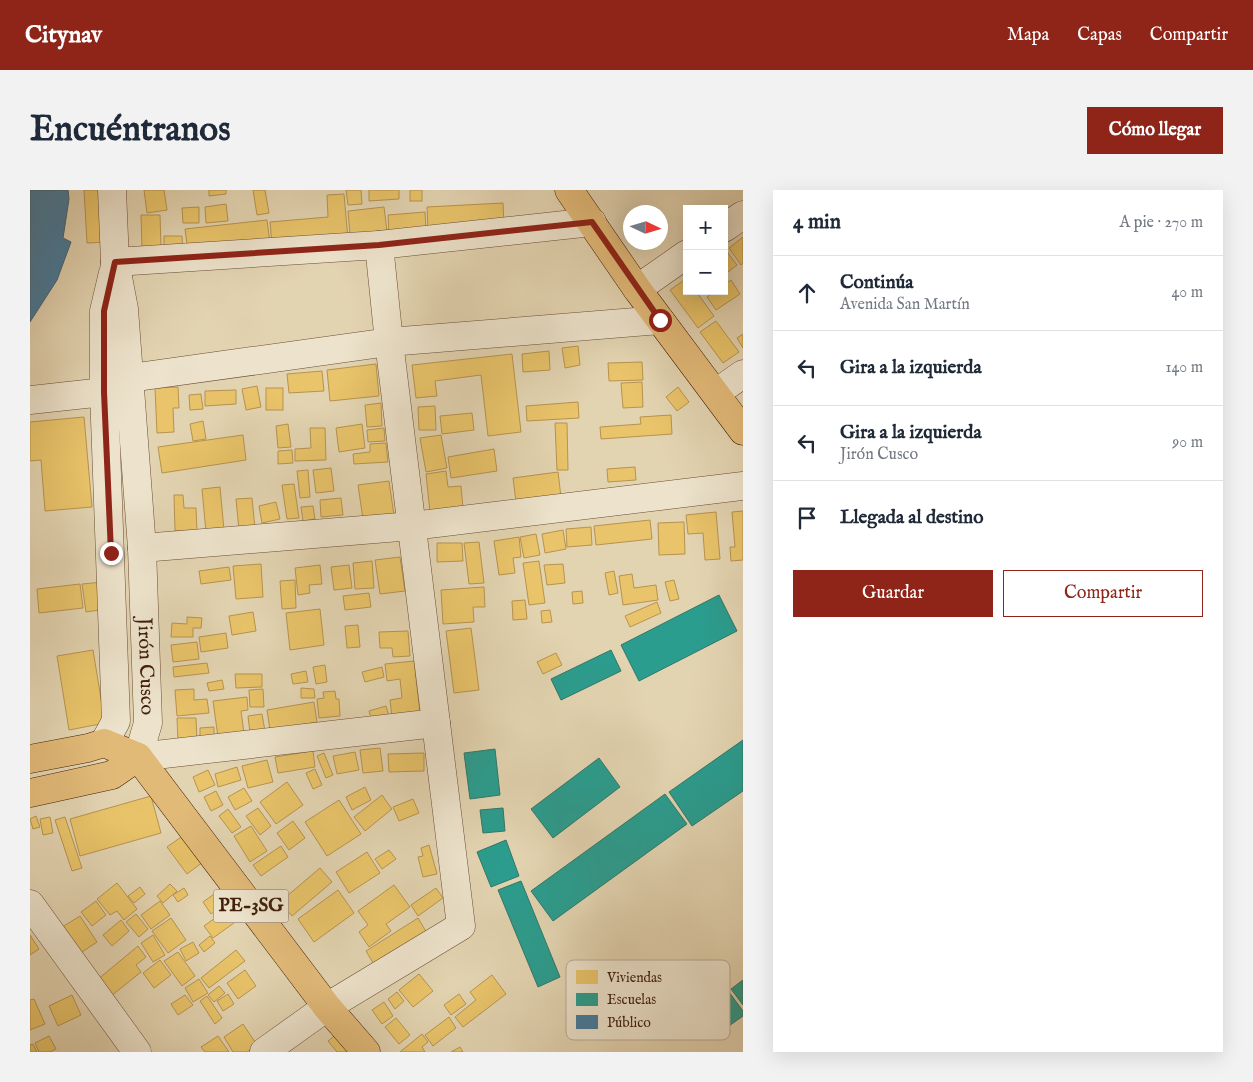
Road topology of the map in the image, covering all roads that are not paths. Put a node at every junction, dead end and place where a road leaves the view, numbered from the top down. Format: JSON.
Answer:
{"nodes":[{"id":1,"x":112,"y":190,"type":"edge"},
{"id":2,"x":569,"y":190,"type":"edge"},
{"id":3,"x":743,"y":215,"type":"edge"},
{"id":4,"x":592,"y":222,"type":"junction"},
{"id":5,"x":728,"y":225,"type":"edge"},
{"id":6,"x":379,"y":245,"type":"junction"},
{"id":7,"x":683,"y":257,"type":"edge"},
{"id":8,"x":115,"y":262,"type":"junction"},
{"id":9,"x":637,"y":289,"type":"junction"},
{"id":10,"x":660,"y":320,"type":"junction"},
{"id":11,"x":389,"y":342,"type":"junction"},
{"id":12,"x":743,"y":374,"type":"edge"},
{"id":13,"x":130,"y":378,"type":"junction"},
{"id":14,"x":104,"y":392,"type":"junction"},
{"id":15,"x":716,"y":393,"type":"junction"},
{"id":16,"x":30,"y":400,"type":"edge"},
{"id":17,"x":743,"y":431,"type":"edge"},
{"id":18,"x":743,"y":486,"type":"edge"},
{"id":19,"x":412,"y":526,"type":"junction"},
{"id":20,"x":142,"y":548,"type":"junction"},
{"id":21,"x":436,"y":723,"type":"junction"},
{"id":22,"x":104,"y":742,"type":"junction"},
{"id":23,"x":138,"y":757,"type":"junction"},
{"id":24,"x":30,"y":759,"type":"edge"},
{"id":25,"x":30,"y":793,"type":"edge"},
{"id":26,"x":30,"y":904,"type":"edge"},
{"id":27,"x":328,"y":1007,"type":"junction"},
{"id":28,"x":137,"y":1052,"type":"edge"},
{"id":29,"x":264,"y":1052,"type":"edge"},
{"id":30,"x":366,"y":1052,"type":"edge"}],
"edges":[{"from":1,"to":8,"type":"street","name":"Jirón Cusco"},
{"from":2,"to":4,"type":"main road"},
{"from":3,"to":5,"type":"street"},
{"from":4,"to":6,"type":"street"},
{"from":4,"to":9,"type":"main road"},
{"from":6,"to":8,"type":"street"},
{"from":6,"to":11,"type":"street"},
{"from":7,"to":9,"type":"street"},
{"from":8,"to":13,"type":"street","name":"Jirón Cusco"},
{"from":8,"to":14,"type":"street","name":"Jirón Cusco"},
{"from":9,"to":10,"type":"main road"},
{"from":10,"to":11,"type":"street"},
{"from":10,"to":15,"type":"main road"},
{"from":11,"to":13,"type":"street"},
{"from":11,"to":19,"type":"street"},
{"from":12,"to":15,"type":"street"},
{"from":13,"to":20,"type":"street","name":"Jirón Cusco"},
{"from":14,"to":16,"type":"street"},
{"from":14,"to":22,"type":"street","name":"Jirón Cusco"},
{"from":15,"to":17,"type":"main road"},
{"from":18,"to":19,"type":"street"},
{"from":19,"to":20,"type":"street"},
{"from":19,"to":21,"type":"street"},
{"from":20,"to":23,"type":"street","name":"Jirón Cusco"},
{"from":21,"to":23,"type":"street"},
{"from":21,"to":27,"type":"street"},
{"from":22,"to":23,"type":"main road","number":"PE-3SG"},
{"from":22,"to":24,"type":"main road"},
{"from":23,"to":25,"type":"main road"},
{"from":23,"to":27,"type":"main road","number":"PE-3SG"},
{"from":26,"to":28,"type":"street"},
{"from":27,"to":29,"type":"street"},
{"from":27,"to":30,"type":"main road","number":"PE-3SG"}]}
